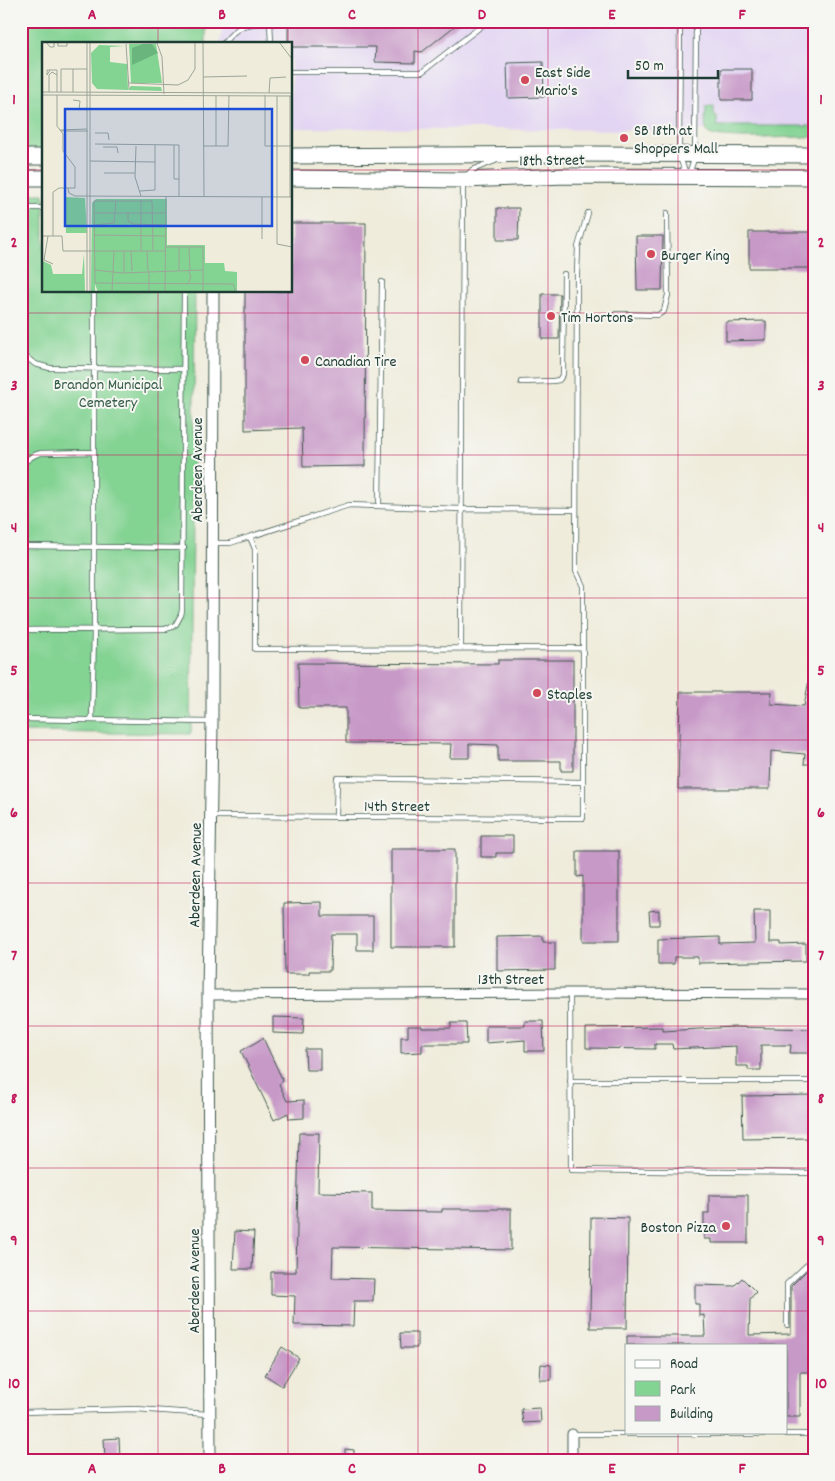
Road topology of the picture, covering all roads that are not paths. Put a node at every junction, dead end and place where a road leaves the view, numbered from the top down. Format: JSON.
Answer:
{"nodes":[{"id":1,"x":488,"y":21,"type":"edge"},
{"id":2,"x":680,"y":21,"type":"edge"},
{"id":3,"x":696,"y":21,"type":"edge"},
{"id":4,"x":270,"y":22,"type":"edge"},
{"id":5,"x":225,"y":42,"type":"edge"},
{"id":6,"x":271,"y":42,"type":"edge"},
{"id":7,"x":292,"y":72,"type":"edge"},
{"id":8,"x":520,"y":154,"type":"junction"},
{"id":9,"x":679,"y":155,"type":"junction"},
{"id":10,"x":814,"y":155,"type":"edge"},
{"id":11,"x":292,"y":156,"type":"edge"},
{"id":12,"x":695,"y":156,"type":"junction"},
{"id":13,"x":21,"y":157,"type":"edge"},
{"id":14,"x":42,"y":157,"type":"edge"},
{"id":15,"x":687,"y":177,"type":"junction"},
{"id":16,"x":814,"y":177,"type":"edge"},
{"id":17,"x":21,"y":178,"type":"edge"},
{"id":18,"x":42,"y":178,"type":"edge"},
{"id":19,"x":292,"y":178,"type":"edge"},
{"id":20,"x":463,"y":180,"type":"junction"},
{"id":21,"x":21,"y":208,"type":"edge"},
{"id":22,"x":42,"y":208,"type":"edge"},
{"id":23,"x":588,"y":213,"type":"dead end"},
{"id":24,"x":667,"y":213,"type":"dead end"},
{"id":25,"x":564,"y":274,"type":"dead end"},
{"id":26,"x":382,"y":282,"type":"dead end"},
{"id":27,"x":94,"y":292,"type":"edge"},
{"id":28,"x":184,"y":292,"type":"edge"},
{"id":29,"x":213,"y":292,"type":"edge"},
{"id":30,"x":616,"y":314,"type":"dead end"},
{"id":31,"x":21,"y":353,"type":"edge"},
{"id":32,"x":95,"y":368,"type":"junction"},
{"id":33,"x":184,"y":369,"type":"junction"},
{"id":34,"x":520,"y":382,"type":"dead end"},
{"id":35,"x":94,"y":452,"type":"junction"},
{"id":36,"x":21,"y":466,"type":"edge"},
{"id":37,"x":379,"y":506,"type":"junction"},
{"id":38,"x":461,"y":509,"type":"junction"},
{"id":39,"x":576,"y":510,"type":"junction"},
{"id":40,"x":250,"y":537,"type":"junction"},
{"id":41,"x":212,"y":543,"type":"junction"},
{"id":42,"x":21,"y":546,"type":"edge"},
{"id":43,"x":94,"y":547,"type":"junction"},
{"id":44,"x":184,"y":548,"type":"junction"},
{"id":45,"x":21,"y":630,"type":"edge"},
{"id":46,"x":94,"y":630,"type":"junction"},
{"id":47,"x":460,"y":648,"type":"junction"},
{"id":48,"x":583,"y":648,"type":"junction"},
{"id":49,"x":21,"y":719,"type":"edge"},
{"id":50,"x":92,"y":720,"type":"junction"},
{"id":51,"x":212,"y":722,"type":"junction"},
{"id":52,"x":583,"y":782,"type":"junction"},
{"id":53,"x":211,"y":816,"type":"junction"},
{"id":54,"x":336,"y":817,"type":"junction"},
{"id":55,"x":570,"y":993,"type":"junction"},
{"id":56,"x":814,"y":994,"type":"edge"},
{"id":57,"x":208,"y":995,"type":"junction"},
{"id":58,"x":570,"y":1081,"type":"junction"},
{"id":59,"x":814,"y":1081,"type":"edge"},
{"id":60,"x":814,"y":1173,"type":"edge"},
{"id":61,"x":814,"y":1261,"type":"edge"},
{"id":62,"x":787,"y":1325,"type":"dead end"},
{"id":63,"x":21,"y":1412,"type":"edge"},
{"id":64,"x":210,"y":1414,"type":"junction"},
{"id":65,"x":572,"y":1434,"type":"joint"},
{"id":66,"x":814,"y":1434,"type":"edge"},
{"id":67,"x":210,"y":1460,"type":"edge"},
{"id":68,"x":572,"y":1460,"type":"edge"}],
"edges":[{"from":1,"to":7,"type":"lane"},
{"from":2,"to":9,"type":"lane"},
{"from":3,"to":12,"type":"lane"},
{"from":4,"to":5,"type":"lane"},
{"from":4,"to":6,"type":"lane"},
{"from":8,"to":9,"type":"main road","name":"18th Street"},
{"from":8,"to":11,"type":"main road","name":"18th Street"},
{"from":8,"to":20,"type":"lane"},
{"from":9,"to":12,"type":"main road","name":"18th Street"},
{"from":9,"to":15,"type":"lane"},
{"from":10,"to":12,"type":"main road","name":"18th Street"},
{"from":12,"to":15,"type":"lane"},
{"from":13,"to":14,"type":"main road"},
{"from":15,"to":16,"type":"main road","name":"18th Street"},
{"from":15,"to":20,"type":"main road","name":"18th Street"},
{"from":17,"to":18,"type":"main road"},
{"from":19,"to":20,"type":"main road","name":"18th Street"},
{"from":20,"to":38,"type":"lane"},
{"from":21,"to":22,"type":"lane"},
{"from":23,"to":39,"type":"lane"},
{"from":24,"to":30,"type":"lane"},
{"from":25,"to":34,"type":"lane"},
{"from":26,"to":37,"type":"lane"},
{"from":27,"to":32,"type":"lane"},
{"from":28,"to":33,"type":"lane"},
{"from":29,"to":41,"type":"street","name":"Aberdeen Avenue"},
{"from":31,"to":32,"type":"lane"},
{"from":32,"to":33,"type":"lane"},
{"from":32,"to":35,"type":"lane"},
{"from":33,"to":44,"type":"lane"},
{"from":35,"to":36,"type":"lane"},
{"from":35,"to":43,"type":"lane"},
{"from":37,"to":38,"type":"lane"},
{"from":37,"to":40,"type":"lane"},
{"from":38,"to":39,"type":"lane"},
{"from":38,"to":47,"type":"lane"},
{"from":39,"to":48,"type":"lane"},
{"from":40,"to":41,"type":"lane"},
{"from":40,"to":47,"type":"lane"},
{"from":41,"to":51,"type":"street","name":"Aberdeen Avenue"},
{"from":42,"to":43,"type":"lane"},
{"from":43,"to":44,"type":"lane"},
{"from":43,"to":46,"type":"lane"},
{"from":44,"to":46,"type":"lane"},
{"from":45,"to":46,"type":"lane"},
{"from":46,"to":50,"type":"lane"},
{"from":47,"to":48,"type":"lane"},
{"from":48,"to":52,"type":"lane"},
{"from":49,"to":50,"type":"lane"},
{"from":50,"to":51,"type":"lane"},
{"from":51,"to":53,"type":"street","name":"Aberdeen Avenue"},
{"from":52,"to":54,"type":"lane","name":"14th Street"},
{"from":52,"to":54,"type":"lane"},
{"from":53,"to":54,"type":"lane","name":"14th Street"},
{"from":53,"to":57,"type":"street","name":"Aberdeen Avenue"},
{"from":55,"to":56,"type":"street","name":"13th Street"},
{"from":55,"to":57,"type":"street","name":"13th Street"},
{"from":55,"to":58,"type":"lane"},
{"from":57,"to":64,"type":"street","name":"Aberdeen Avenue"},
{"from":58,"to":59,"type":"lane"},
{"from":58,"to":60,"type":"lane"},
{"from":61,"to":62,"type":"lane"},
{"from":63,"to":64,"type":"lane"},
{"from":64,"to":67,"type":"street","name":"Aberdeen Avenue"},
{"from":65,"to":66,"type":"lane"},
{"from":65,"to":68,"type":"street"}]}
